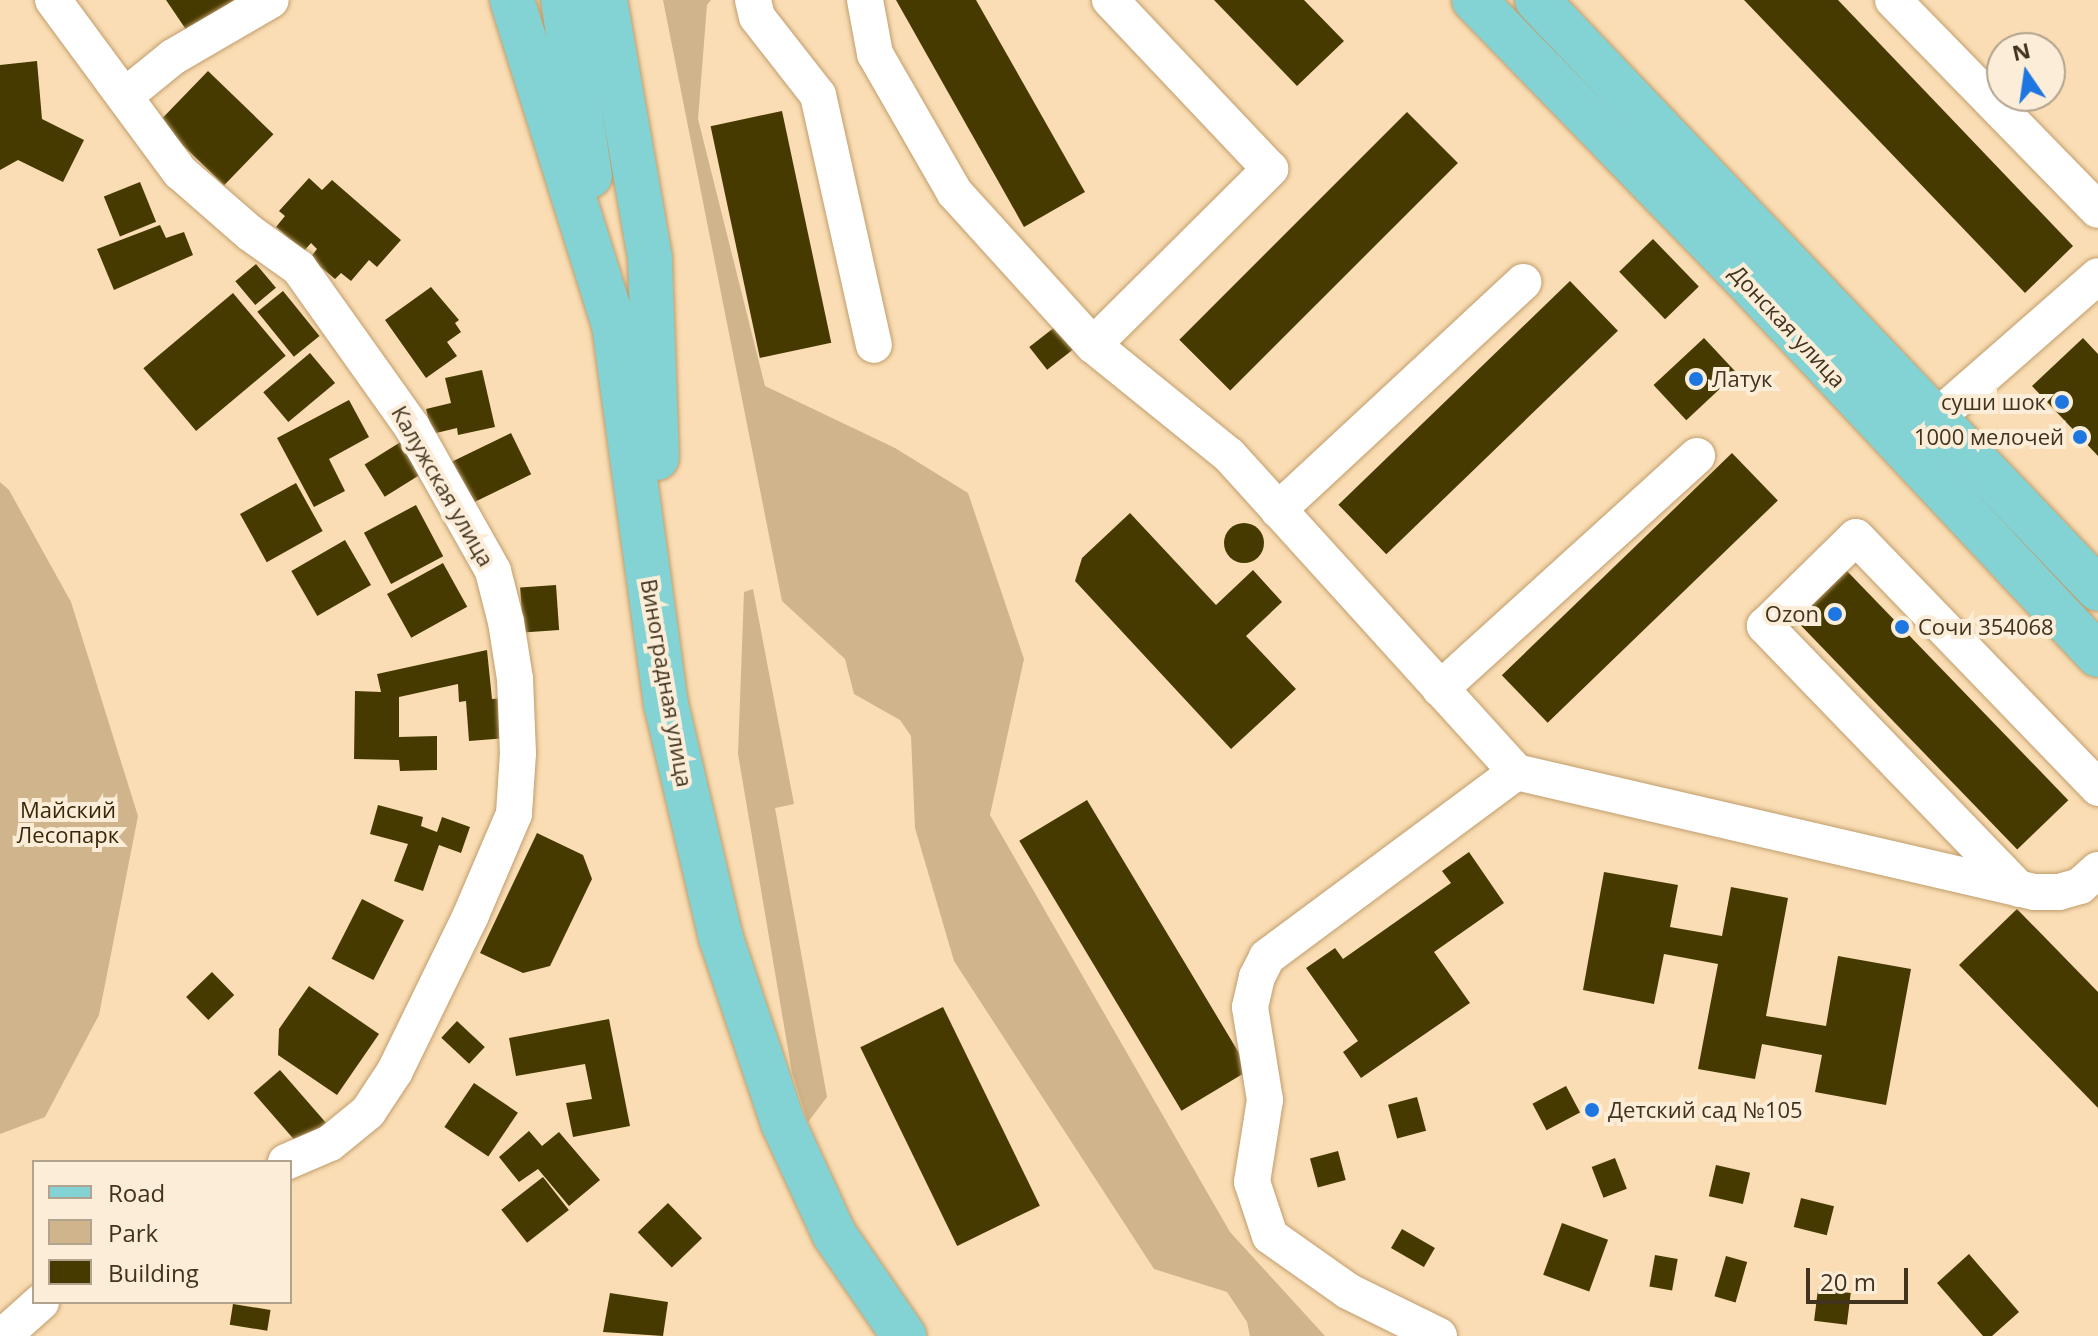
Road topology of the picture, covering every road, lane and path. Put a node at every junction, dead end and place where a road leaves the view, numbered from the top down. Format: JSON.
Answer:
{"nodes":[{"id":1,"x":53,"y":0,"type":"edge"},
{"id":2,"x":271,"y":0,"type":"edge"},
{"id":3,"x":512,"y":0,"type":"edge"},
{"id":4,"x":753,"y":0,"type":"edge"},
{"id":5,"x":865,"y":0,"type":"edge"},
{"id":6,"x":1110,"y":0,"type":"edge"},
{"id":7,"x":1474,"y":0,"type":"edge"},
{"id":8,"x":1537,"y":0,"type":"edge"},
{"id":9,"x":1893,"y":0,"type":"edge"},
{"id":10,"x":578,"y":6,"type":"edge"},
{"id":11,"x":125,"y":96,"type":"junction"},
{"id":12,"x":2098,"y":210,"type":"edge"},
{"id":13,"x":2098,"y":276,"type":"edge"},
{"id":14,"x":1523,"y":282,"type":"dead end"},
{"id":15,"x":614,"y":325,"type":"junction"},
{"id":16,"x":874,"y":345,"type":"dead end"},
{"id":17,"x":1093,"y":345,"type":"junction"},
{"id":18,"x":1936,"y":418,"type":"junction"},
{"id":19,"x":1697,"y":456,"type":"dead end"},
{"id":20,"x":1278,"y":510,"type":"junction"},
{"id":21,"x":2098,"y":589,"type":"edge"},
{"id":22,"x":2098,"y":655,"type":"edge"},
{"id":23,"x":1440,"y":689,"type":"junction"},
{"id":24,"x":666,"y":704,"type":"junction"},
{"id":25,"x":1516,"y":772,"type":"junction"},
{"id":26,"x":2098,"y":788,"type":"edge"},
{"id":27,"x":2098,"y":870,"type":"edge"},
{"id":28,"x":2019,"y":889,"type":"junction"},
{"id":29,"x":291,"y":1160,"type":"edge"},
{"id":30,"x":39,"y":1304,"type":"edge"},
{"id":31,"x":3,"y":1336,"type":"edge"},
{"id":32,"x":904,"y":1336,"type":"edge"},
{"id":33,"x":1439,"y":1336,"type":"edge"}],
"edges":[{"from":1,"to":11,"type":"street","name":"Калужская улица"},
{"from":2,"to":11,"type":"street"},
{"from":3,"to":15,"type":"main road","name":"Виноградная улица"},
{"from":4,"to":16,"type":"street"},
{"from":5,"to":17,"type":"street"},
{"from":6,"to":17,"type":"street"},
{"from":7,"to":22,"type":"main road","name":"Донская улица"},
{"from":8,"to":18,"type":"main road","name":"Донская улица"},
{"from":9,"to":12,"type":"street"},
{"from":10,"to":15,"type":"main road"},
{"from":10,"to":24,"type":"main road"},
{"from":11,"to":29,"type":"street","name":"Калужская улица"},
{"from":13,"to":18,"type":"street"},
{"from":14,"to":20,"type":"street"},
{"from":15,"to":24,"type":"main road","name":"Виноградная улица"},
{"from":17,"to":20,"type":"street"},
{"from":18,"to":21,"type":"main road","name":"Донская улица"},
{"from":19,"to":23,"type":"street"},
{"from":20,"to":23,"type":"street"},
{"from":23,"to":25,"type":"street"},
{"from":24,"to":32,"type":"main road","name":"Виноградная улица"},
{"from":25,"to":28,"type":"street"},
{"from":25,"to":33,"type":"street"},
{"from":26,"to":28,"type":"street"},
{"from":27,"to":28,"type":"street"},
{"from":30,"to":31,"type":"street"}]}
